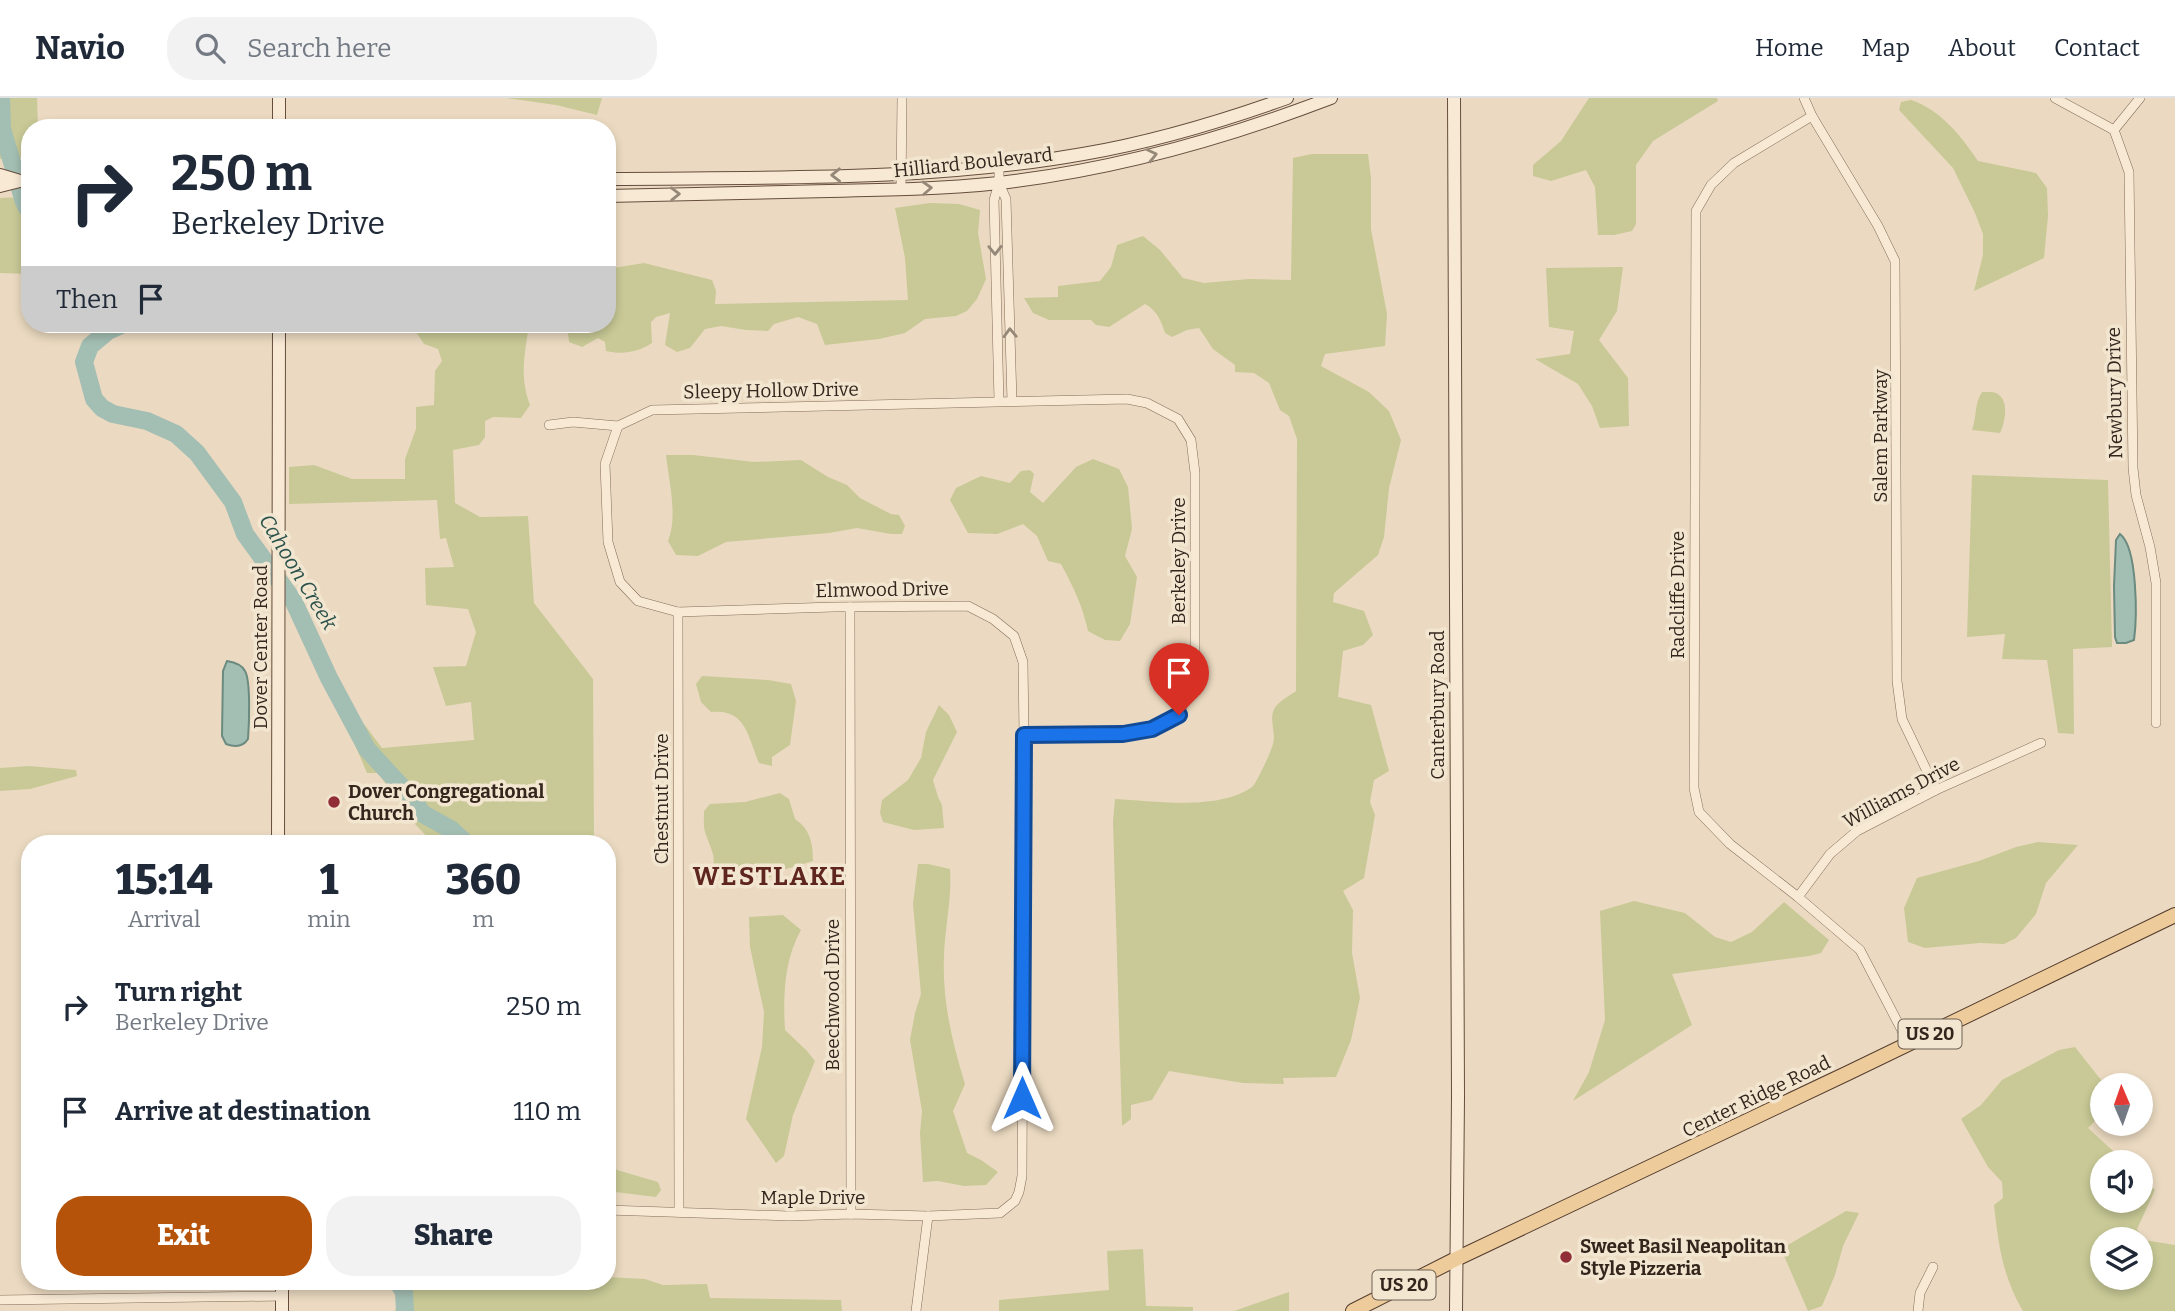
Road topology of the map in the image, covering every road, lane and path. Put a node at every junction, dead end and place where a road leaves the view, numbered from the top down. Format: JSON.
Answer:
{"nodes":[{"id":1,"x":279,"y":98,"type":"edge"},
{"id":2,"x":902,"y":98,"type":"edge"},
{"id":3,"x":1287,"y":98,"type":"edge"},
{"id":4,"x":1331,"y":98,"type":"edge"},
{"id":5,"x":1454,"y":98,"type":"edge"},
{"id":6,"x":1804,"y":98,"type":"edge"},
{"id":7,"x":2055,"y":98,"type":"edge"},
{"id":8,"x":2140,"y":98,"type":"edge"},
{"id":9,"x":1812,"y":116,"type":"junction"},
{"id":10,"x":279,"y":119,"type":"edge"},
{"id":11,"x":2113,"y":130,"type":"junction"},
{"id":12,"x":999,"y":166,"type":"junction"},
{"id":13,"x":901,"y":174,"type":"junction"},
{"id":14,"x":0,"y":175,"type":"edge"},
{"id":15,"x":21,"y":180,"type":"edge"},
{"id":16,"x":616,"y":180,"type":"edge"},
{"id":17,"x":21,"y":182,"type":"edge"},
{"id":18,"x":999,"y":183,"type":"junction"},
{"id":19,"x":0,"y":186,"type":"edge"},
{"id":20,"x":901,"y":189,"type":"junction"},
{"id":21,"x":616,"y":196,"type":"edge"},
{"id":22,"x":279,"y":333,"type":"edge"},
{"id":23,"x":999,"y":401,"type":"junction"},
{"id":24,"x":1012,"y":401,"type":"junction"},
{"id":25,"x":549,"y":425,"type":"dead end"},
{"id":26,"x":618,"y":426,"type":"junction"},
{"id":27,"x":850,"y":607,"type":"junction"},
{"id":28,"x":678,"y":612,"type":"junction"},
{"id":29,"x":2156,"y":723,"type":"dead end"},
{"id":30,"x":1024,"y":735,"type":"junction"},
{"id":31,"x":2041,"y":743,"type":"dead end"},
{"id":32,"x":1936,"y":790,"type":"junction"},
{"id":33,"x":278,"y":835,"type":"edge"},
{"id":34,"x":1798,"y":897,"type":"junction"},
{"id":35,"x":2175,"y":915,"type":"edge"},
{"id":36,"x":1909,"y":1044,"type":"junction"},
{"id":37,"x":1015,"y":1201,"type":"joint"},
{"id":38,"x":616,"y":1210,"type":"edge"},
{"id":39,"x":679,"y":1212,"type":"junction"},
{"id":40,"x":851,"y":1214,"type":"junction"},
{"id":41,"x":928,"y":1216,"type":"junction"},
{"id":42,"x":1456,"y":1259,"type":"junction"},
{"id":43,"x":1933,"y":1267,"type":"dead end"},
{"id":44,"x":282,"y":1290,"type":"edge"},
{"id":45,"x":282,"y":1296,"type":"junction"},
{"id":46,"x":0,"y":1300,"type":"edge"},
{"id":47,"x":282,"y":1311,"type":"edge"},
{"id":48,"x":916,"y":1311,"type":"edge"},
{"id":49,"x":1353,"y":1311,"type":"edge"},
{"id":50,"x":1456,"y":1311,"type":"edge"},
{"id":51,"x":1918,"y":1311,"type":"edge"}],
"edges":[{"from":1,"to":10,"type":"street"},
{"from":2,"to":13,"type":"street"},
{"from":3,"to":12,"type":"street","name":"Hilliard Boulevard"},
{"from":18,"to":4,"type":"street","name":"Hilliard Boulevard","one_way":true},
{"from":5,"to":42,"type":"street","name":"Canterbury Road"},
{"from":6,"to":9,"type":"street","name":"Salem Parkway"},
{"from":7,"to":11,"type":"street"},
{"from":8,"to":11,"type":"street"},
{"from":9,"to":32,"type":"street","name":"Salem Parkway"},
{"from":9,"to":34,"type":"street","name":"Radcliffe Drive"},
{"from":11,"to":29,"type":"street","name":"Newbury Drive"},
{"from":12,"to":13,"type":"street","name":"Hilliard Boulevard"},
{"from":12,"to":18,"type":"street"},
{"from":13,"to":16,"type":"street","name":"Hilliard Boulevard","one_way":true},
{"from":13,"to":20,"type":"street"},
{"from":14,"to":15,"type":"street"},
{"from":17,"to":19,"type":"street"},
{"from":20,"to":18,"type":"street","name":"Hilliard Boulevard","one_way":true},
{"from":18,"to":23,"type":"street","one_way":true},
{"from":24,"to":18,"type":"street","one_way":true},
{"from":21,"to":20,"type":"street","name":"Hilliard Boulevard","one_way":true},
{"from":22,"to":33,"type":"street","name":"Dover Center Road"},
{"from":23,"to":24,"type":"street","name":"Berkeley Drive"},
{"from":23,"to":26,"type":"street","name":"Sleepy Hollow Drive"},
{"from":24,"to":30,"type":"street","name":"Berkeley Drive"},
{"from":25,"to":26,"type":"street"},
{"from":26,"to":28,"type":"street"},
{"from":27,"to":28,"type":"street","name":"Elmwood Drive"},
{"from":27,"to":30,"type":"street","name":"Elmwood Drive"},
{"from":27,"to":40,"type":"street","name":"Beechwood Drive"},
{"from":28,"to":39,"type":"street","name":"Chestnut Drive"},
{"from":30,"to":37,"type":"street","name":"Elmwood Drive"},
{"from":31,"to":32,"type":"street","name":"Williams Drive"},
{"from":32,"to":34,"type":"street","name":"Williams Drive"},
{"from":34,"to":36,"type":"street","name":"Radcliffe Drive"},
{"from":35,"to":36,"type":"main road","name":"Center Ridge Road","number":"US 20"},
{"from":36,"to":42,"type":"main road","name":"Center Ridge Road","number":"US 20"},
{"from":37,"to":41,"type":"street","name":"Maple Drive"},
{"from":38,"to":39,"type":"street","name":"Maple Drive"},
{"from":39,"to":40,"type":"street","name":"Maple Drive"},
{"from":40,"to":41,"type":"street","name":"Maple Drive"},
{"from":41,"to":48,"type":"street"},
{"from":42,"to":49,"type":"main road","name":"Center Ridge Road","number":"US 20"},
{"from":42,"to":50,"type":"street","name":"Canterbury Road"},
{"from":43,"to":51,"type":"street"},
{"from":44,"to":45,"type":"street"},
{"from":45,"to":46,"type":"street"},
{"from":45,"to":47,"type":"street"}]}
